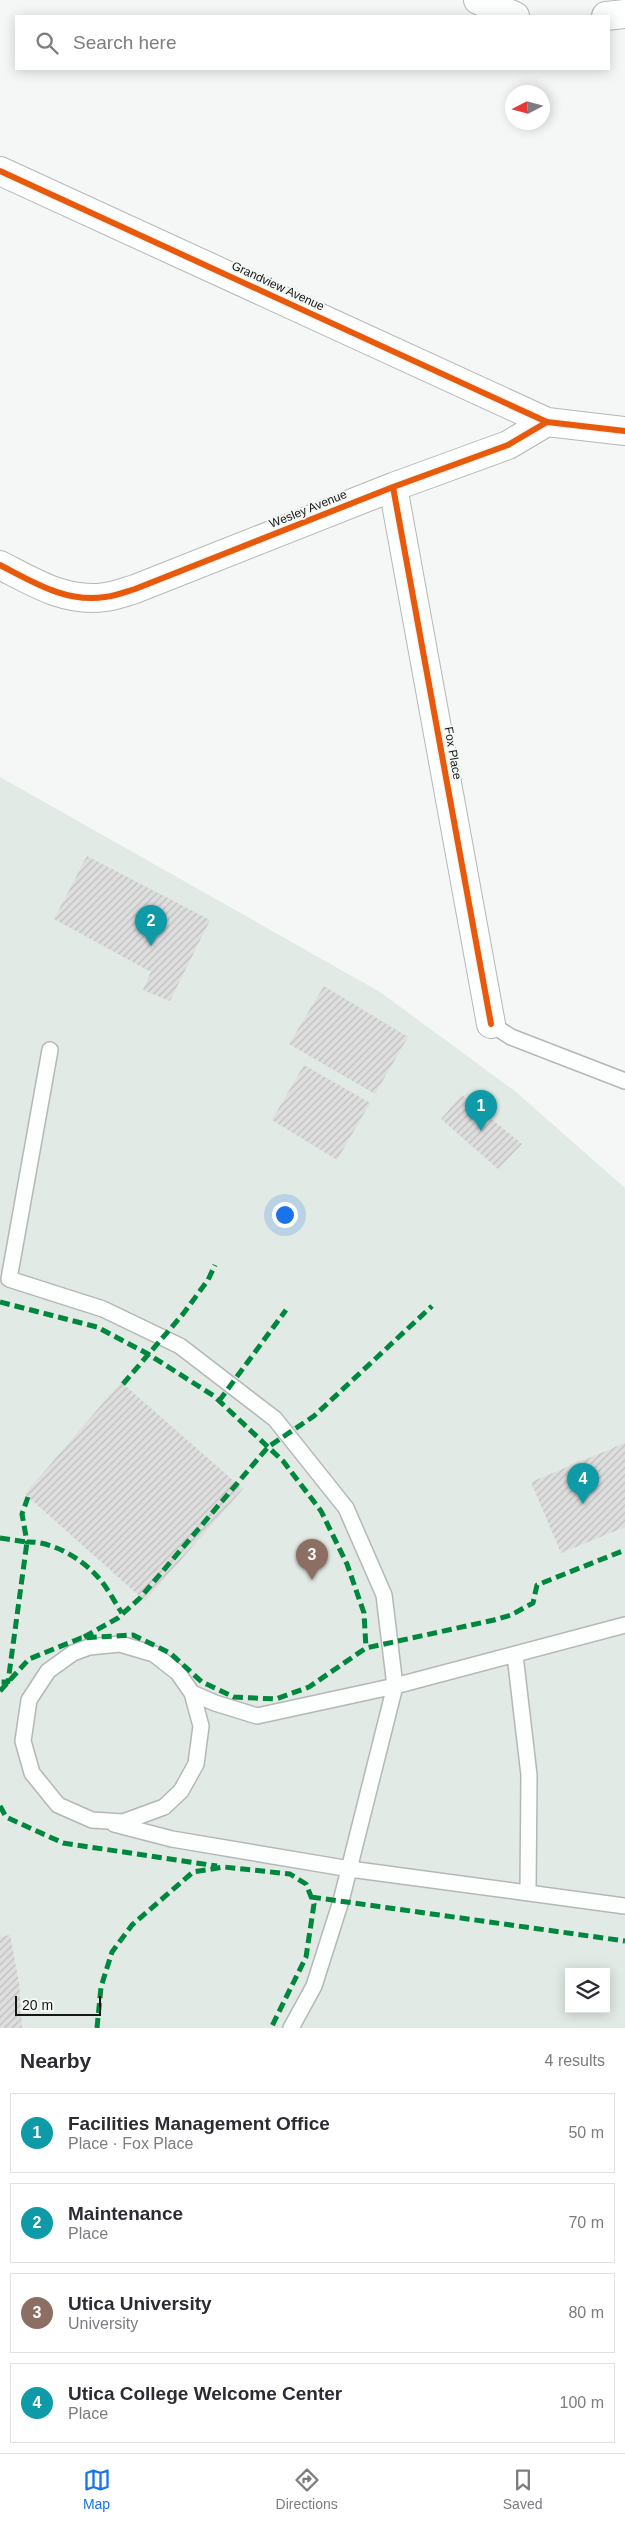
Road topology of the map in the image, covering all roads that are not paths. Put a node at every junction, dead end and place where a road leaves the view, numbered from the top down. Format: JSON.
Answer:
{"nodes":[{"id":1,"x":478,"y":0,"type":"edge"},
{"id":2,"x":625,"y":14,"type":"edge"},
{"id":3,"x":513,"y":15,"type":"edge"},
{"id":4,"x":610,"y":16,"type":"edge"},
{"id":5,"x":0,"y":171,"type":"edge"},
{"id":6,"x":547,"y":422,"type":"junction"},
{"id":7,"x":625,"y":431,"type":"edge"},
{"id":8,"x":393,"y":487,"type":"junction"},
{"id":9,"x":0,"y":565,"type":"edge"},
{"id":10,"x":491,"y":1024,"type":"joint"},
{"id":11,"x":50,"y":1050,"type":"dead end"},
{"id":12,"x":625,"y":1081,"type":"edge"},
{"id":13,"x":4,"y":1280,"type":"edge"},
{"id":14,"x":625,"y":1625,"type":"edge"},
{"id":15,"x":515,"y":1655,"type":"junction"},
{"id":16,"x":395,"y":1686,"type":"junction"},
{"id":17,"x":192,"y":1694,"type":"junction"},
{"id":18,"x":100,"y":1821,"type":"junction"},
{"id":19,"x":350,"y":1869,"type":"junction"},
{"id":20,"x":528,"y":1893,"type":"junction"},
{"id":21,"x":624,"y":1907,"type":"edge"},
{"id":22,"x":291,"y":2028,"type":"edge"}],
"edges":[{"from":1,"to":3,"type":"street"},
{"from":2,"to":4,"type":"street"},
{"from":5,"to":6,"type":"street","name":"Grandview Avenue"},
{"from":6,"to":7,"type":"street"},
{"from":6,"to":8,"type":"street","name":"Wesley Avenue"},
{"from":8,"to":9,"type":"street","name":"Wesley Avenue"},
{"from":8,"to":10,"type":"street","name":"Fox Place"},
{"from":10,"to":12,"type":"lane"},
{"from":11,"to":13,"type":"lane"},
{"from":13,"to":16,"type":"lane"},
{"from":14,"to":15,"type":"lane"},
{"from":15,"to":16,"type":"lane"},
{"from":15,"to":20,"type":"lane"},
{"from":16,"to":17,"type":"lane"},
{"from":16,"to":19,"type":"lane"},
{"from":17,"to":18,"type":"lane"},
{"from":17,"to":18,"type":"lane"},
{"from":18,"to":19,"type":"lane"},
{"from":19,"to":20,"type":"lane"},
{"from":19,"to":22,"type":"lane"},
{"from":20,"to":21,"type":"lane"}]}
